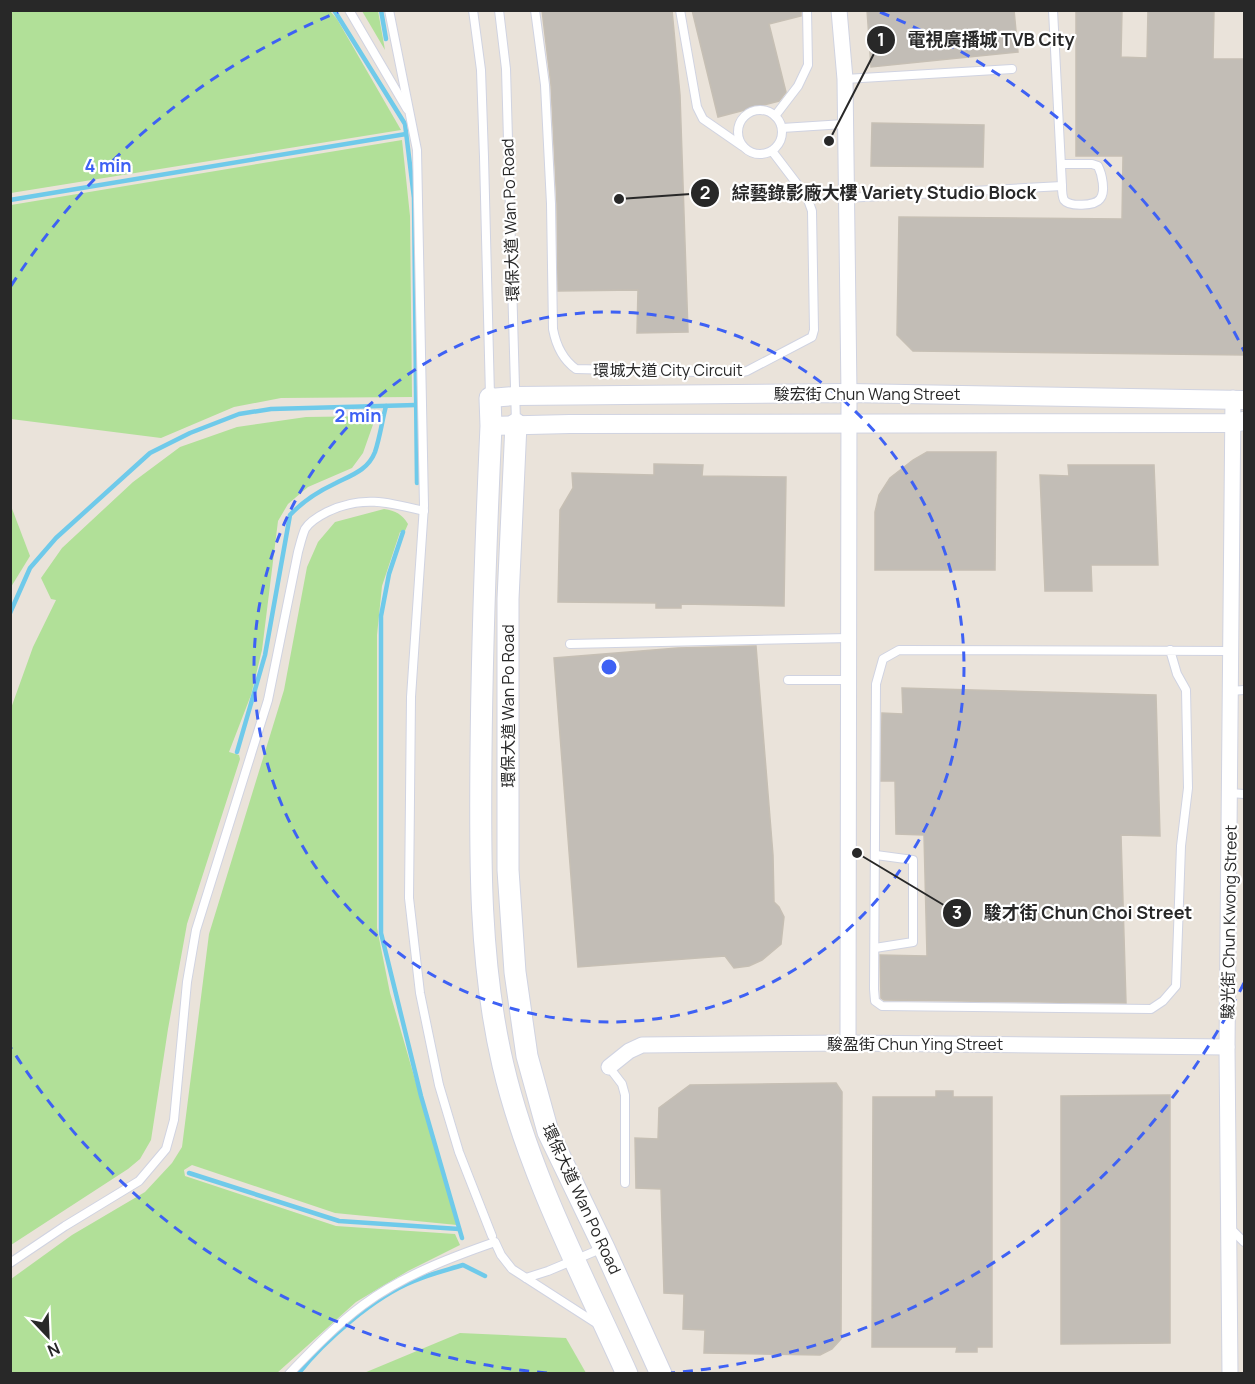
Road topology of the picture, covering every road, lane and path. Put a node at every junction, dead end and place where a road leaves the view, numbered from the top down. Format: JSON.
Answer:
{"nodes":[{"id":1,"x":349,"y":10,"type":"edge"},
{"id":2,"x":389,"y":10,"type":"edge"},
{"id":3,"x":473,"y":10,"type":"edge"},
{"id":4,"x":499,"y":10,"type":"edge"},
{"id":5,"x":535,"y":10,"type":"edge"},
{"id":6,"x":680,"y":10,"type":"edge"},
{"id":7,"x":807,"y":10,"type":"edge"},
{"id":8,"x":839,"y":10,"type":"edge"},
{"id":9,"x":1053,"y":10,"type":"edge"},
{"id":10,"x":1012,"y":69,"type":"dead end"},
{"id":11,"x":845,"y":79,"type":"junction"},
{"id":12,"x":410,"y":116,"type":"junction"},
{"id":13,"x":776,"y":116,"type":"junction"},
{"id":14,"x":844,"y":124,"type":"junction"},
{"id":15,"x":782,"y":128,"type":"junction"},
{"id":16,"x":742,"y":146,"type":"junction"},
{"id":17,"x":772,"y":151,"type":"junction"},
{"id":18,"x":1060,"y":165,"type":"junction"},
{"id":19,"x":1062,"y":186,"type":"junction"},
{"id":20,"x":846,"y":198,"type":"junction"},
{"id":21,"x":849,"y":393,"type":"junction"},
{"id":22,"x":515,"y":396,"type":"junction"},
{"id":23,"x":490,"y":398,"type":"junction"},
{"id":24,"x":1239,"y":399,"type":"edge"},
{"id":25,"x":1238,"y":422,"type":"edge"},
{"id":26,"x":848,"y":423,"type":"junction"},
{"id":27,"x":516,"y":424,"type":"junction"},
{"id":28,"x":491,"y":426,"type":"junction"},
{"id":29,"x":424,"y":511,"type":"junction"},
{"id":30,"x":849,"y":638,"type":"junction"},
{"id":31,"x":570,"y":644,"type":"dead end"},
{"id":32,"x":1170,"y":650,"type":"junction"},
{"id":33,"x":1230,"y":651,"type":"junction"},
{"id":34,"x":788,"y":680,"type":"dead end"},
{"id":35,"x":849,"y":680,"type":"junction"},
{"id":36,"x":1237,"y":690,"type":"edge"},
{"id":37,"x":1237,"y":794,"type":"edge"},
{"id":38,"x":876,"y":855,"type":"junction"},
{"id":39,"x":875,"y":948,"type":"junction"},
{"id":40,"x":848,"y":1043,"type":"junction"},
{"id":41,"x":1227,"y":1047,"type":"junction"},
{"id":42,"x":609,"y":1067,"type":"joint"},
{"id":43,"x":625,"y":1183,"type":"dead end"},
{"id":44,"x":1229,"y":1227,"type":"junction"},
{"id":45,"x":492,"y":1236,"type":"dead end"},
{"id":46,"x":1245,"y":1242,"type":"edge"},
{"id":47,"x":604,"y":1248,"type":"junction"},
{"id":48,"x":575,"y":1260,"type":"junction"},
{"id":49,"x":10,"y":1263,"type":"edge"},
{"id":50,"x":526,"y":1278,"type":"junction"},
{"id":51,"x":608,"y":1331,"type":"junction"},
{"id":52,"x":289,"y":1374,"type":"edge"},
{"id":53,"x":627,"y":1374,"type":"edge"},
{"id":54,"x":661,"y":1374,"type":"edge"},
{"id":55,"x":1230,"y":1374,"type":"edge"}],
"edges":[{"from":1,"to":12,"type":"lane"},
{"from":2,"to":12,"type":"lane"},
{"from":3,"to":23,"type":"lane","name":"環保大道 Wan Po Road"},
{"from":4,"to":22,"type":"lane","name":"環保大道 Wan Po Road"},
{"from":5,"to":17,"type":"lane","name":"環城大道 City Circuit"},
{"from":6,"to":16,"type":"lane"},
{"from":7,"to":13,"type":"lane"},
{"from":8,"to":11,"type":"street"},
{"from":9,"to":18,"type":"lane"},
{"from":10,"to":11,"type":"lane"},
{"from":11,"to":14,"type":"street"},
{"from":12,"to":29,"type":"lane"},
{"from":13,"to":15,"type":"lane"},
{"from":13,"to":16,"type":"lane"},
{"from":14,"to":15,"type":"lane"},
{"from":14,"to":20,"type":"street"},
{"from":15,"to":17,"type":"lane"},
{"from":16,"to":17,"type":"lane"},
{"from":18,"to":19,"type":"lane"},
{"from":18,"to":19,"type":"lane"},
{"from":19,"to":20,"type":"lane"},
{"from":20,"to":21,"type":"street"},
{"from":21,"to":22,"type":"street","name":"駿宏街 Chun Wang Street"},
{"from":21,"to":24,"type":"street","name":"駿宏街 Chun Wang Street"},
{"from":21,"to":26,"type":"street"},
{"from":22,"to":23,"type":"street","name":"駿宏街 Chun Wang Street"},
{"from":22,"to":27,"type":"lane","name":"環保大道 Wan Po Road"},
{"from":23,"to":28,"type":"main road","name":"環保大道 Wan Po Road"},
{"from":24,"to":25,"type":"street","name":"駿光街 Chun Kwong Street"},
{"from":25,"to":26,"type":"street","name":"駿宏街 Chun Wang Street"},
{"from":25,"to":33,"type":"street","name":"駿光街 Chun Kwong Street"},
{"from":26,"to":27,"type":"street","name":"駿宏街 Chun Wang Street"},
{"from":26,"to":30,"type":"street"},
{"from":27,"to":28,"type":"street","name":"駿宏街 Chun Wang Street"},
{"from":27,"to":47,"type":"main road","name":"環保大道 Wan Po Road"},
{"from":28,"to":48,"type":"main road","name":"環保大道 Wan Po Road"},
{"from":29,"to":45,"type":"lane"},
{"from":29,"to":49,"type":"lane"},
{"from":30,"to":31,"type":"lane"},
{"from":30,"to":35,"type":"street"},
{"from":32,"to":33,"type":"lane"},
{"from":32,"to":38,"type":"lane"},
{"from":32,"to":39,"type":"lane"},
{"from":33,"to":36,"type":"street","name":"駿光街 Chun Kwong Street"},
{"from":34,"to":35,"type":"lane"},
{"from":35,"to":40,"type":"street"},
{"from":36,"to":37,"type":"street","name":"駿光街 Chun Kwong Street"},
{"from":37,"to":41,"type":"street","name":"駿光街 Chun Kwong Street"},
{"from":38,"to":39,"type":"lane"},
{"from":38,"to":39,"type":"lane"},
{"from":40,"to":41,"type":"street","name":"駿盈街 Chun Ying Street"},
{"from":40,"to":42,"type":"street","name":"駿盈街 Chun Ying Street"},
{"from":41,"to":44,"type":"street","name":"駿光街 Chun Kwong Street"},
{"from":42,"to":43,"type":"lane"},
{"from":44,"to":46,"type":"lane"},
{"from":44,"to":55,"type":"street","name":"駿光街 Chun Kwong Street"},
{"from":47,"to":48,"type":"lane"},
{"from":47,"to":54,"type":"main road","name":"環保大道 Wan Po Road"},
{"from":48,"to":50,"type":"lane"},
{"from":48,"to":51,"type":"main road","name":"環保大道 Wan Po Road"},
{"from":50,"to":51,"type":"lane"},
{"from":50,"to":52,"type":"lane"},
{"from":51,"to":53,"type":"main road","name":"環保大道 Wan Po Road"}]}
